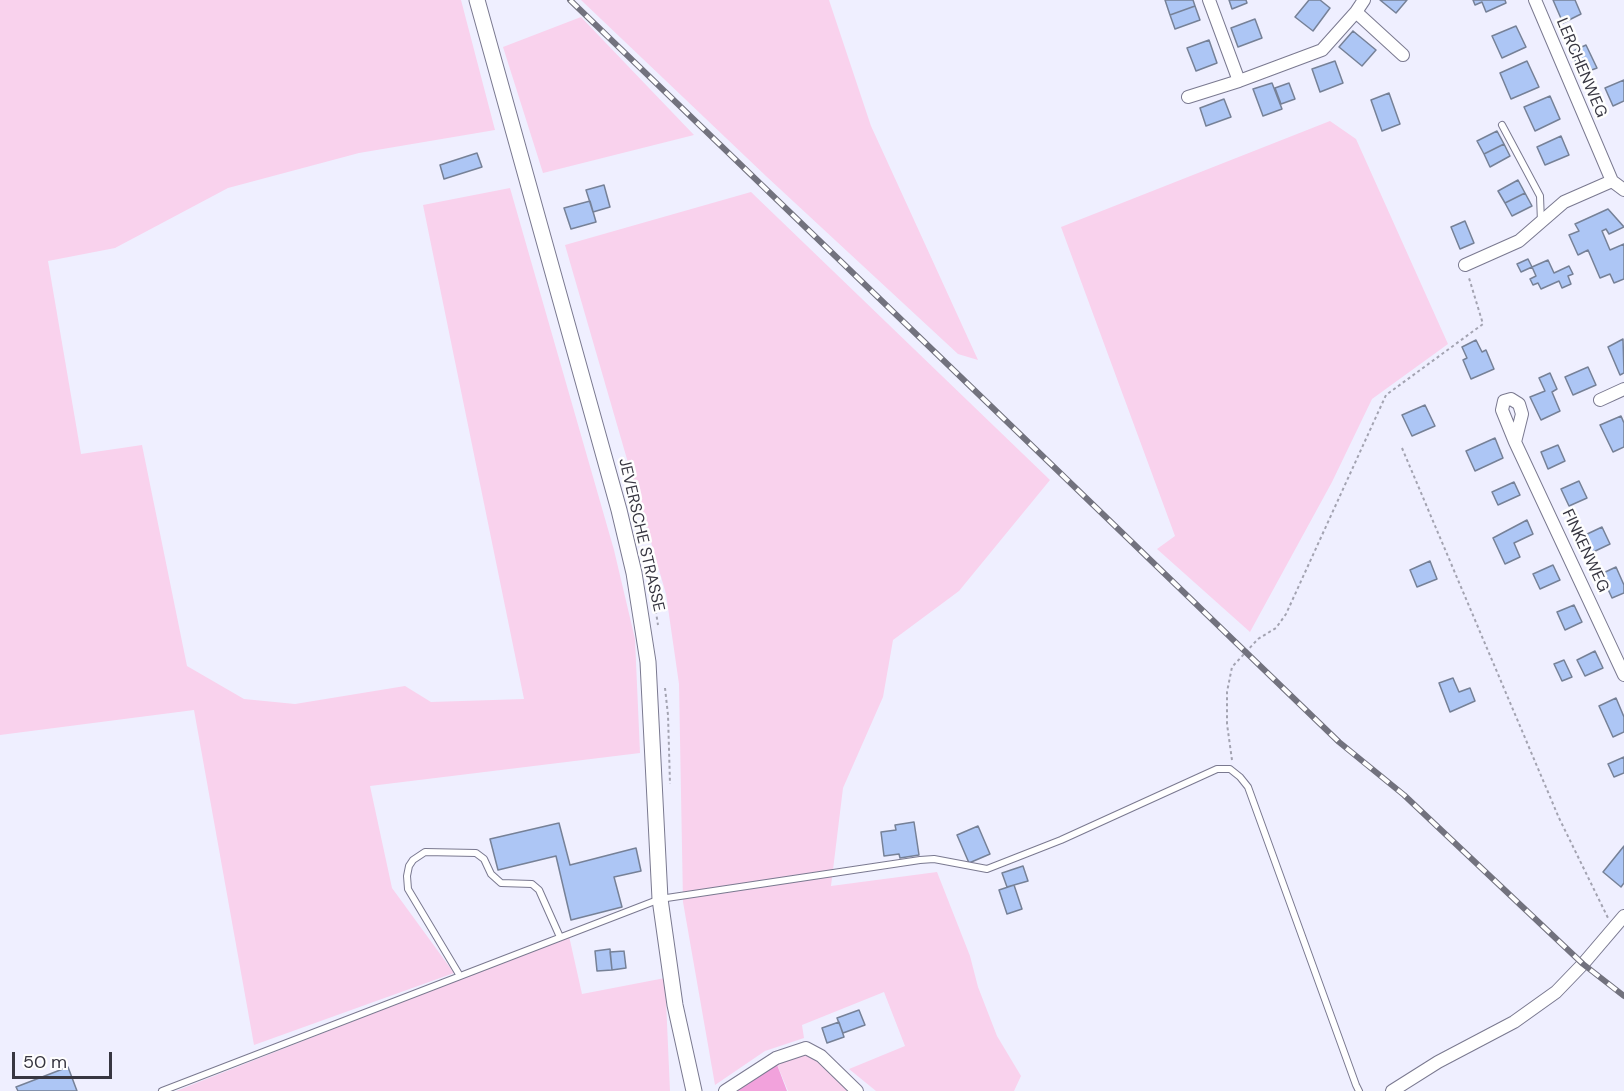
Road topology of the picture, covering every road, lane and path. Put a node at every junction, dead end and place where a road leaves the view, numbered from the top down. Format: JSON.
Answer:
{"nodes":[{"id":1,"x":477,"y":0,"type":"edge"},
{"id":2,"x":1209,"y":0,"type":"edge"},
{"id":3,"x":1364,"y":0,"type":"edge"},
{"id":4,"x":1535,"y":0,"type":"edge"},
{"id":5,"x":1356,"y":12,"type":"junction"},
{"id":6,"x":1403,"y":55,"type":"dead end"},
{"id":7,"x":1239,"y":81,"type":"junction"},
{"id":8,"x":1188,"y":97,"type":"dead end"},
{"id":9,"x":1502,"y":125,"type":"dead end"},
{"id":10,"x":1612,"y":182,"type":"junction"},
{"id":11,"x":1624,"y":190,"type":"edge"},
{"id":12,"x":1540,"y":223,"type":"junction"},
{"id":13,"x":1465,"y":266,"type":"joint"},
{"id":14,"x":1624,"y":389,"type":"edge"},
{"id":15,"x":1600,"y":400,"type":"dead end"},
{"id":16,"x":1515,"y":442,"type":"dead end"},
{"id":17,"x":1402,"y":448,"type":"dead end"},
{"id":18,"x":1624,"y":675,"type":"edge"},
{"id":19,"x":1233,"y":772,"type":"junction"},
{"id":20,"x":660,"y":899,"type":"junction"},
{"id":21,"x":1624,"y":916,"type":"edge"},
{"id":22,"x":1613,"y":929,"type":"junction"},
{"id":23,"x":560,"y":937,"type":"junction"},
{"id":24,"x":460,"y":976,"type":"junction"},
{"id":25,"x":162,"y":1091,"type":"edge"},
{"id":26,"x":694,"y":1091,"type":"edge"},
{"id":27,"x":725,"y":1091,"type":"edge"},
{"id":28,"x":857,"y":1091,"type":"edge"},
{"id":29,"x":1359,"y":1091,"type":"edge"},
{"id":30,"x":1392,"y":1091,"type":"edge"}],
"edges":[{"from":1,"to":20,"type":"street","name":"JEVERSCHE STRASSE"},
{"from":2,"to":7,"type":"street"},
{"from":3,"to":5,"type":"street"},
{"from":4,"to":10,"type":"street","name":"LERCHENWEG"},
{"from":5,"to":6,"type":"street"},
{"from":5,"to":7,"type":"street"},
{"from":7,"to":8,"type":"street"},
{"from":9,"to":12,"type":"lane"},
{"from":10,"to":11,"type":"street"},
{"from":10,"to":12,"type":"street"},
{"from":12,"to":13,"type":"street"},
{"from":13,"to":19,"type":"path"},
{"from":14,"to":15,"type":"street"},
{"from":16,"to":18,"type":"street","name":"FINKENWEG"},
{"from":17,"to":22,"type":"path"},
{"from":19,"to":20,"type":"lane"},
{"from":19,"to":29,"type":"lane"},
{"from":20,"to":23,"type":"lane"},
{"from":20,"to":26,"type":"street","name":"JEVERSCHE STRASSE"},
{"from":21,"to":22,"type":"street"},
{"from":22,"to":30,"type":"street"},
{"from":23,"to":24,"type":"lane"},
{"from":23,"to":24,"type":"lane"},
{"from":24,"to":25,"type":"lane"},
{"from":27,"to":28,"type":"street"}]}
